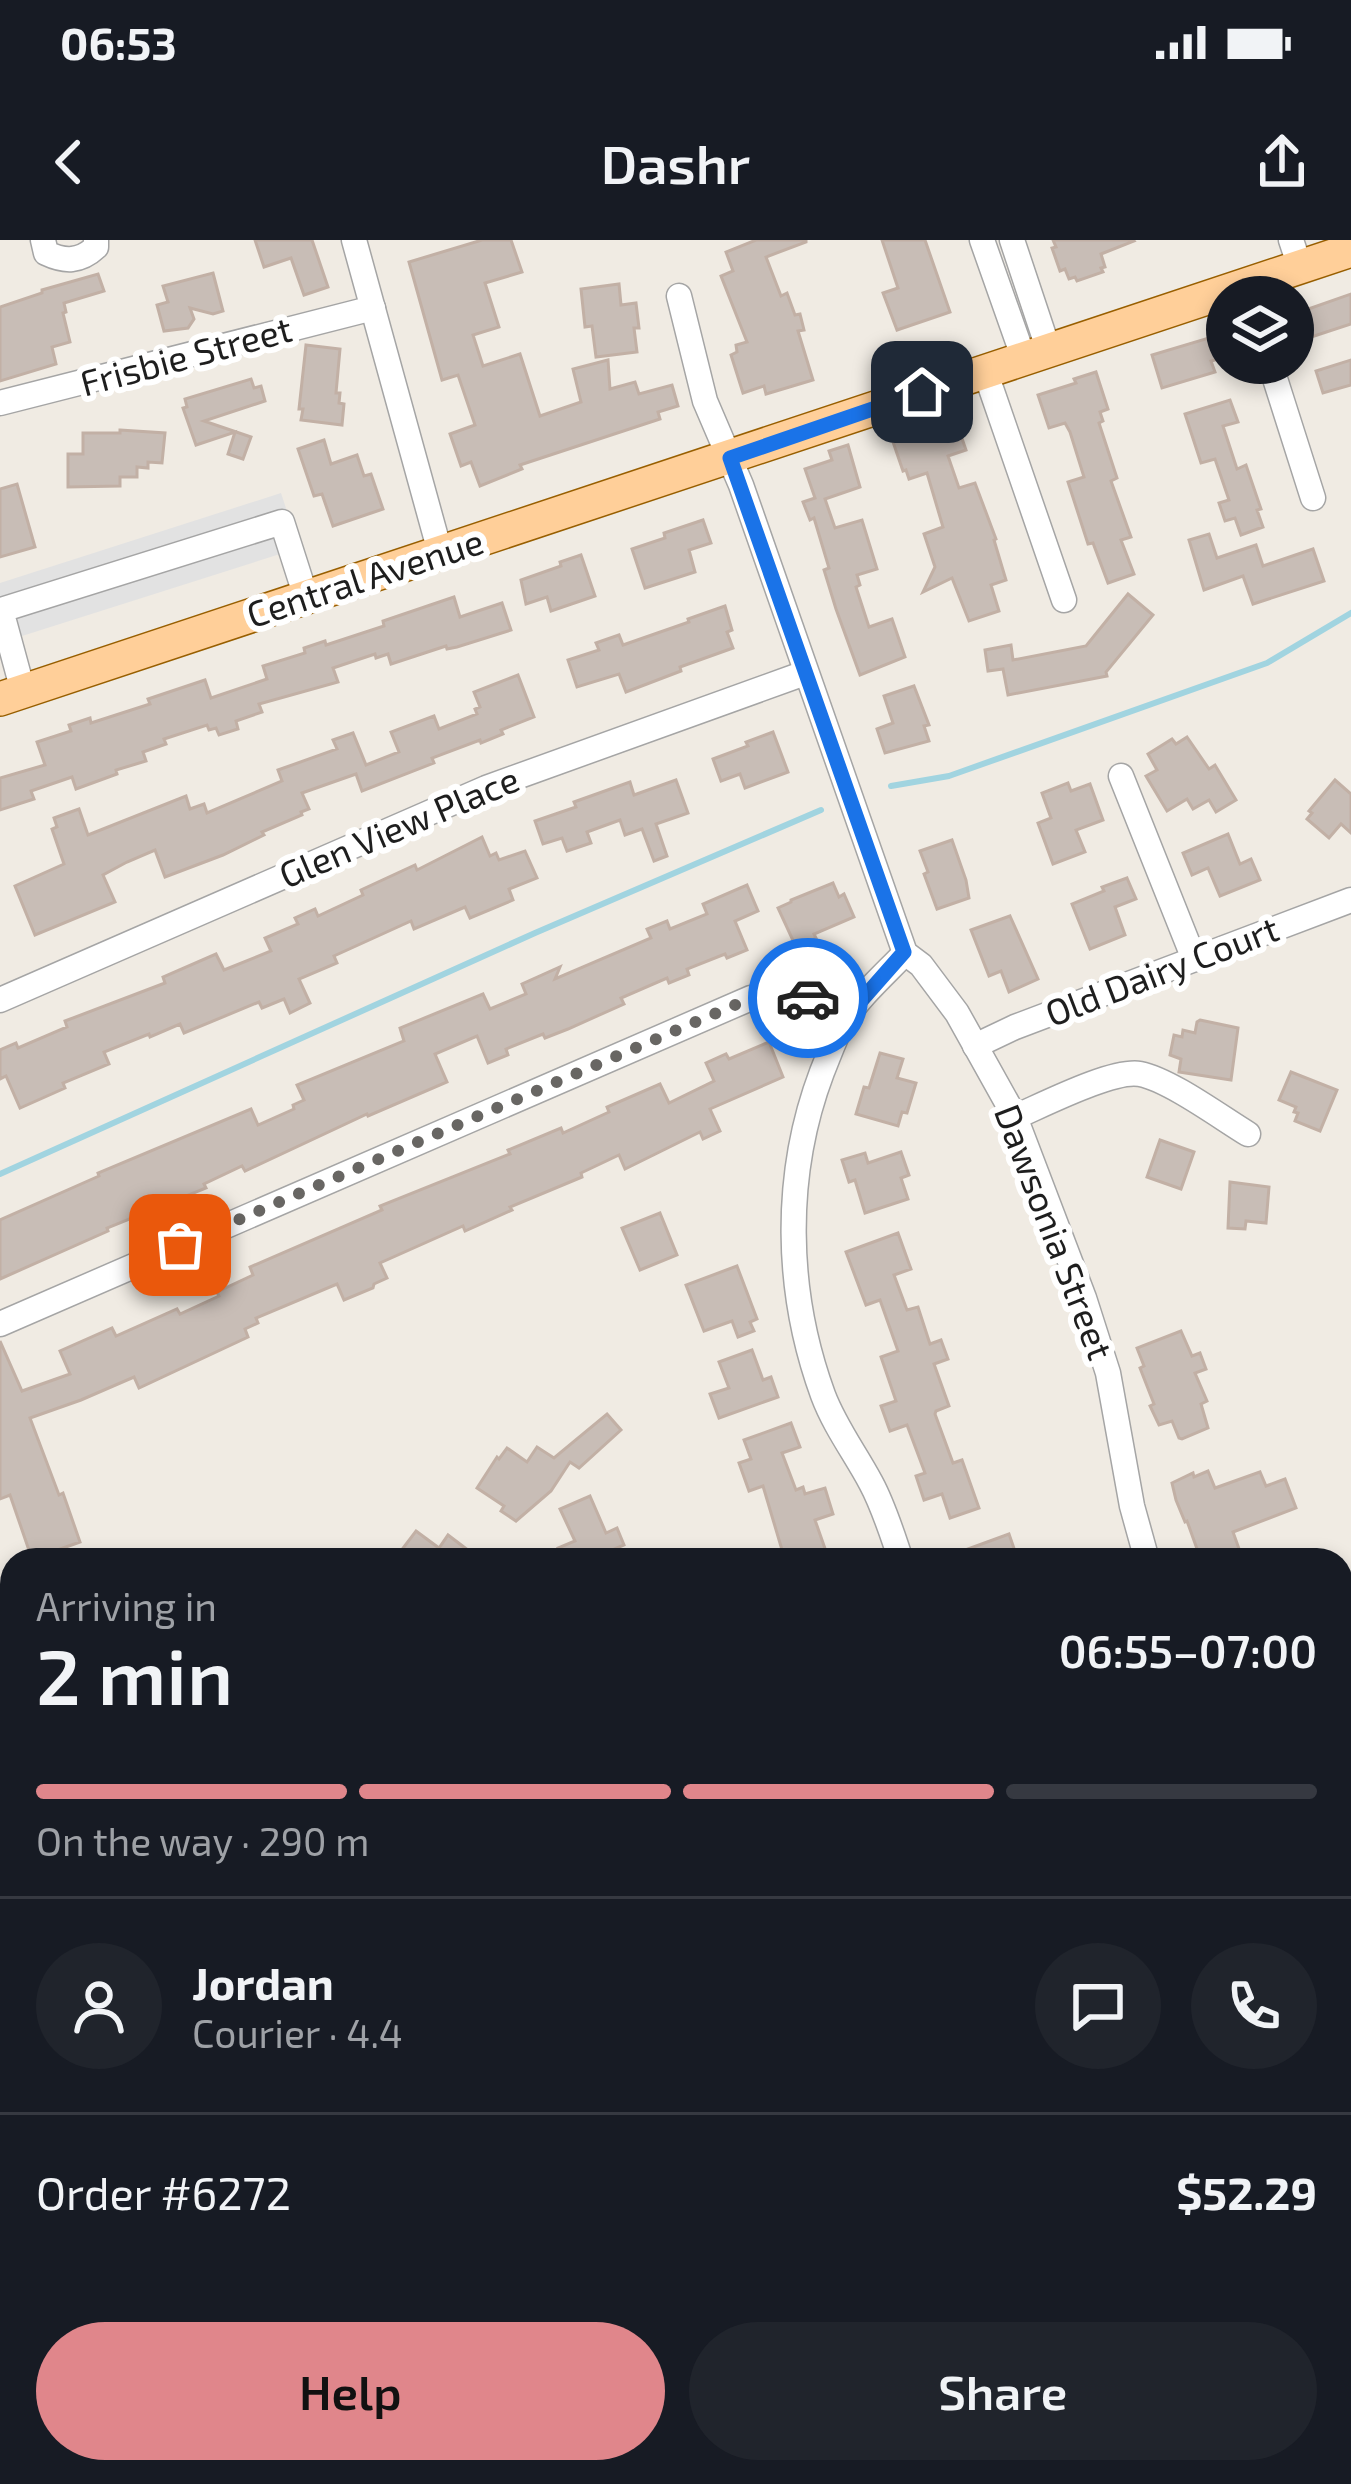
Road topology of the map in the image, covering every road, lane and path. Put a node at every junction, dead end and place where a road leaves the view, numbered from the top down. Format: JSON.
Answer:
{"nodes":[{"id":1,"x":96,"y":240,"type":"edge"},
{"id":2,"x":354,"y":240,"type":"edge"},
{"id":3,"x":982,"y":240,"type":"edge"},
{"id":4,"x":1012,"y":240,"type":"edge"},
{"id":5,"x":44,"y":246,"type":"edge"},
{"id":6,"x":1351,"y":250,"type":"edge"},
{"id":7,"x":1296,"y":254,"type":"edge"},
{"id":8,"x":1267,"y":276,"type":"edge"},
{"id":9,"x":679,"y":296,"type":"dead end"},
{"id":10,"x":1206,"y":303,"type":"edge"},
{"id":11,"x":373,"y":308,"type":"junction"},
{"id":12,"x":1036,"y":355,"type":"junction"},
{"id":13,"x":986,"y":371,"type":"junction"},
{"id":14,"x":1277,"y":384,"type":"edge"},
{"id":15,"x":0,"y":404,"type":"edge"},
{"id":16,"x":730,"y":458,"type":"junction"},
{"id":17,"x":1313,"y":498,"type":"dead end"},
{"id":18,"x":440,"y":552,"type":"junction"},
{"id":19,"x":306,"y":597,"type":"junction"},
{"id":20,"x":1064,"y":599,"type":"dead end"},
{"id":21,"x":805,"y":673,"type":"junction"},
{"id":22,"x":11,"y":695,"type":"edge"},
{"id":23,"x":1121,"y":776,"type":"dead end"},
{"id":24,"x":1351,"y":900,"type":"edge"},
{"id":25,"x":904,"y":952,"type":"junction"},
{"id":26,"x":1194,"y":959,"type":"junction"},
{"id":27,"x":0,"y":1000,"type":"edge"},
{"id":28,"x":845,"y":1019,"type":"junction"},
{"id":29,"x":975,"y":1046,"type":"junction"},
{"id":30,"x":1015,"y":1117,"type":"junction"},
{"id":31,"x":1247,"y":1134,"type":"dead end"},
{"id":32,"x":0,"y":1324,"type":"edge"},
{"id":33,"x":896,"y":1548,"type":"edge"},
{"id":34,"x":1144,"y":1548,"type":"edge"}],
"edges":[{"from":1,"to":5,"type":"street"},
{"from":2,"to":11,"type":"street"},
{"from":3,"to":12,"type":"street"},
{"from":4,"to":12,"type":"street"},
{"from":6,"to":7,"type":"main road","name":"Central Avenue"},
{"from":7,"to":8,"type":"main road","name":"Central Avenue"},
{"from":9,"to":16,"type":"street"},
{"from":10,"to":12,"type":"main road","name":"Central Avenue"},
{"from":11,"to":15,"type":"street","name":"Frisbie Street"},
{"from":11,"to":18,"type":"street"},
{"from":12,"to":13,"type":"main road","name":"Central Avenue"},
{"from":13,"to":16,"type":"main road","name":"Central Avenue"},
{"from":13,"to":20,"type":"street"},
{"from":14,"to":17,"type":"street"},
{"from":16,"to":18,"type":"main road","name":"Central Avenue"},
{"from":16,"to":21,"type":"street","name":"Dawsonia Street"},
{"from":18,"to":19,"type":"main road","name":"Central Avenue"},
{"from":19,"to":22,"type":"main road","name":"Central Avenue"},
{"from":19,"to":22,"type":"street"},
{"from":21,"to":25,"type":"street","name":"Dawsonia Street"},
{"from":21,"to":27,"type":"street","name":"Glen View Place"},
{"from":23,"to":26,"type":"street"},
{"from":24,"to":26,"type":"street","name":"Old Dairy Court"},
{"from":25,"to":28,"type":"street"},
{"from":25,"to":29,"type":"street","name":"Dawsonia Street"},
{"from":26,"to":29,"type":"street","name":"Old Dairy Court"},
{"from":28,"to":32,"type":"street"},
{"from":28,"to":33,"type":"street"},
{"from":29,"to":30,"type":"street","name":"Dawsonia Street"},
{"from":30,"to":31,"type":"street"},
{"from":30,"to":34,"type":"street","name":"Dawsonia Street"}]}
